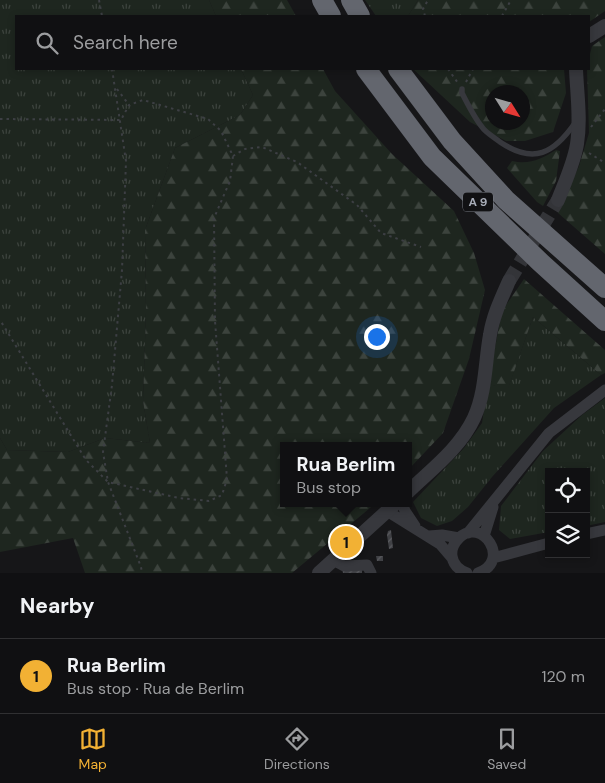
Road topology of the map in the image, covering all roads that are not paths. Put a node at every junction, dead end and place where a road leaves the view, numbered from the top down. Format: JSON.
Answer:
{"nodes":[{"id":1,"x":322,"y":0,"type":"edge"},
{"id":2,"x":351,"y":0,"type":"edge"},
{"id":3,"x":330,"y":15,"type":"edge"},
{"id":4,"x":359,"y":15,"type":"edge"},
{"id":5,"x":605,"y":26,"type":"edge"},
{"id":6,"x":590,"y":35,"type":"edge"},
{"id":7,"x":367,"y":70,"type":"edge"},
{"id":8,"x":399,"y":70,"type":"edge"},
{"id":9,"x":576,"y":70,"type":"edge"},
{"id":10,"x":462,"y":89,"type":"road end"},
{"id":11,"x":579,"y":117,"type":"junction"},
{"id":12,"x":558,"y":200,"type":"tunnel mouth"},
{"id":13,"x":509,"y":281,"type":"tunnel mouth"},
{"id":14,"x":605,"y":288,"type":"edge"},
{"id":15,"x":605,"y":321,"type":"edge"},
{"id":16,"x":605,"y":390,"type":"edge"},
{"id":17,"x":412,"y":488,"type":"edge"},
{"id":18,"x":496,"y":501,"type":"junction"},
{"id":19,"x":392,"y":507,"type":"edge"},
{"id":20,"x":404,"y":507,"type":"edge"},
{"id":21,"x":416,"y":528,"type":"junction"},
{"id":22,"x":605,"y":530,"type":"edge"},
{"id":23,"x":590,"y":533,"type":"edge"},
{"id":24,"x":429,"y":536,"type":"junction"},
{"id":25,"x":463,"y":536,"type":"junction"},
{"id":26,"x":484,"y":536,"type":"junction"},
{"id":27,"x":545,"y":544,"type":"edge"},
{"id":28,"x":493,"y":552,"type":"junction"},
{"id":29,"x":452,"y":558,"type":"junction"},
{"id":30,"x":333,"y":560,"type":"junction"},
{"id":31,"x":484,"y":571,"type":"edge"},
{"id":32,"x":319,"y":573,"type":"edge"},
{"id":33,"x":371,"y":573,"type":"edge"},
{"id":34,"x":466,"y":573,"type":"edge"}],
"edges":[{"from":1,"to":3,"type":"highway"},
{"from":2,"to":4,"type":"highway"},
{"from":5,"to":6,"type":"street"},
{"from":7,"to":15,"type":"highway","number":"A 9"},
{"from":8,"to":14,"type":"highway","number":"A 9"},
{"from":9,"to":11,"type":"street"},
{"from":10,"to":11,"type":"lane"},
{"from":11,"to":12,"type":"street"},
{"from":13,"to":17,"type":"street"},
{"from":16,"to":18,"type":"street"},
{"from":18,"to":25,"type":"street"},
{"from":18,"to":26,"type":"street"},
{"from":19,"to":21,"type":"street"},
{"from":19,"to":30,"type":"street"},
{"from":20,"to":21,"type":"street"},
{"from":21,"to":24,"type":"street"},
{"from":22,"to":23,"type":"street"},
{"from":24,"to":25,"type":"street"},
{"from":24,"to":29,"type":"street"},
{"from":25,"to":26,"type":"street"},
{"from":25,"to":29,"type":"street"},
{"from":26,"to":28,"type":"street"},
{"from":27,"to":28,"type":"street"},
{"from":28,"to":31,"type":"street"},
{"from":29,"to":34,"type":"street"},
{"from":30,"to":32,"type":"street"},
{"from":30,"to":33,"type":"street"}]}
